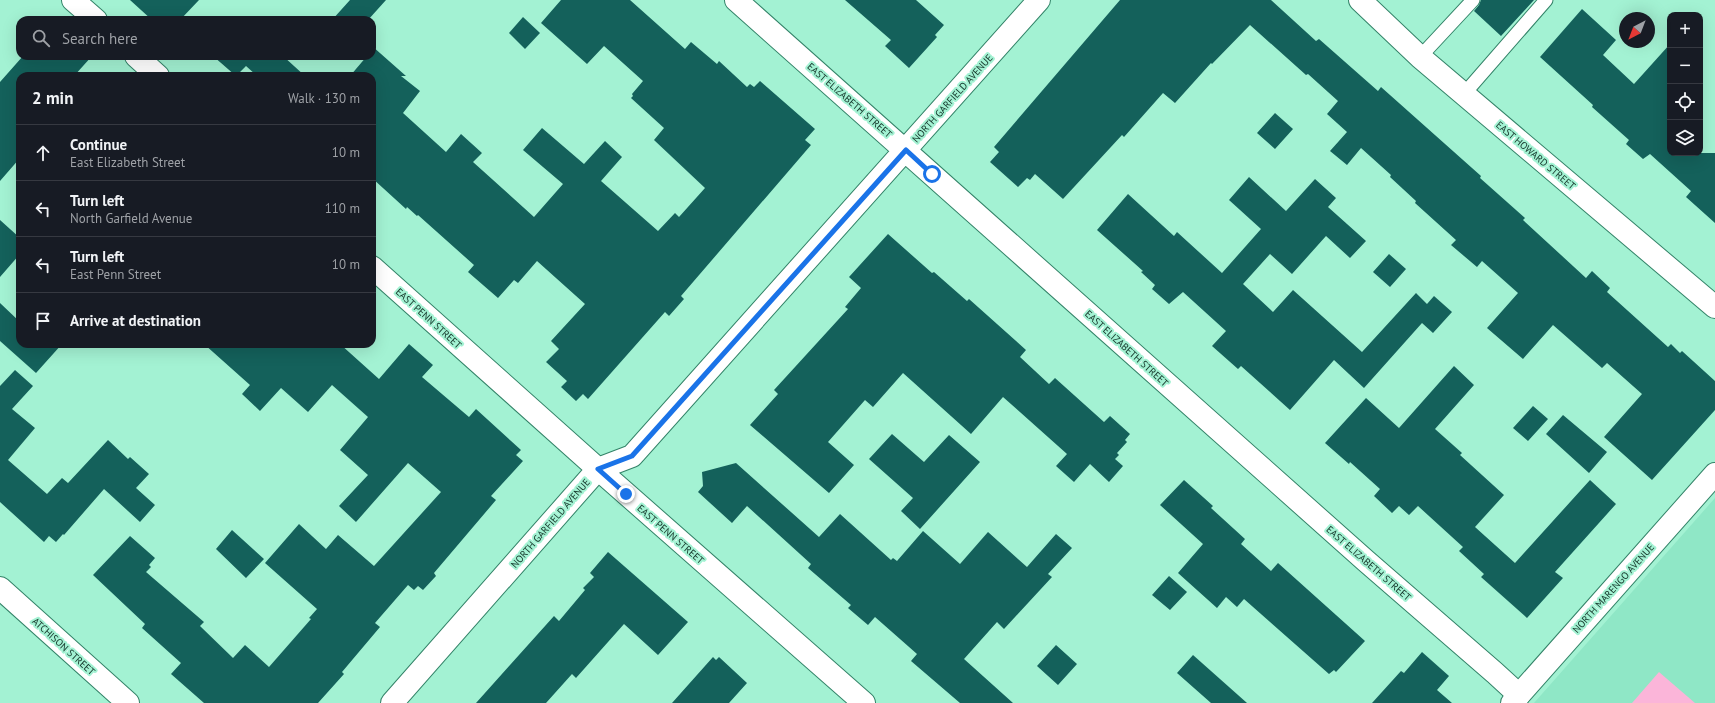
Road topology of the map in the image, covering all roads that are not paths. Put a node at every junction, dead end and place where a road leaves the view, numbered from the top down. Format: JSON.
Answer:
{"nodes":[{"id":1,"x":74,"y":0,"type":"edge"},
{"id":2,"x":736,"y":0,"type":"edge"},
{"id":3,"x":1039,"y":0,"type":"edge"},
{"id":4,"x":1360,"y":0,"type":"edge"},
{"id":5,"x":1472,"y":0,"type":"edge"},
{"id":6,"x":1546,"y":0,"type":"edge"},
{"id":7,"x":92,"y":16,"type":"edge"},
{"id":8,"x":1420,"y":57,"type":"junction"},
{"id":9,"x":140,"y":60,"type":"edge"},
{"id":10,"x":154,"y":72,"type":"edge"},
{"id":11,"x":1464,"y":94,"type":"junction"},
{"id":12,"x":906,"y":150,"type":"junction"},
{"id":13,"x":376,"y":271,"type":"edge"},
{"id":14,"x":1715,"y":307,"type":"edge"},
{"id":15,"x":598,"y":469,"type":"junction"},
{"id":16,"x":1715,"y":474,"type":"edge"},
{"id":17,"x":0,"y":588,"type":"edge"},
{"id":18,"x":1515,"y":699,"type":"edge"},
{"id":19,"x":128,"y":703,"type":"edge"},
{"id":20,"x":392,"y":703,"type":"edge"},
{"id":21,"x":864,"y":703,"type":"edge"}],
"edges":[{"from":1,"to":7,"type":"street"},
{"from":2,"to":12,"type":"street","name":"EAST ELIZABETH STREET"},
{"from":3,"to":12,"type":"street","name":"NORTH GARFIELD AVENUE"},
{"from":4,"to":8,"type":"street","name":"EAST HOWARD STREET"},
{"from":5,"to":8,"type":"lane"},
{"from":6,"to":11,"type":"lane"},
{"from":8,"to":11,"type":"street","name":"EAST HOWARD STREET"},
{"from":9,"to":10,"type":"street"},
{"from":11,"to":14,"type":"street","name":"EAST HOWARD STREET"},
{"from":12,"to":15,"type":"street","name":"NORTH GARFIELD AVENUE"},
{"from":12,"to":18,"type":"street","name":"EAST ELIZABETH STREET"},
{"from":13,"to":15,"type":"street","name":"EAST PENN STREET"},
{"from":15,"to":20,"type":"street","name":"NORTH GARFIELD AVENUE"},
{"from":15,"to":21,"type":"street","name":"EAST PENN STREET"},
{"from":16,"to":18,"type":"street","name":"NORTH MARENGO AVENUE"},
{"from":17,"to":19,"type":"street","name":"ATCHISON STREET"}]}
